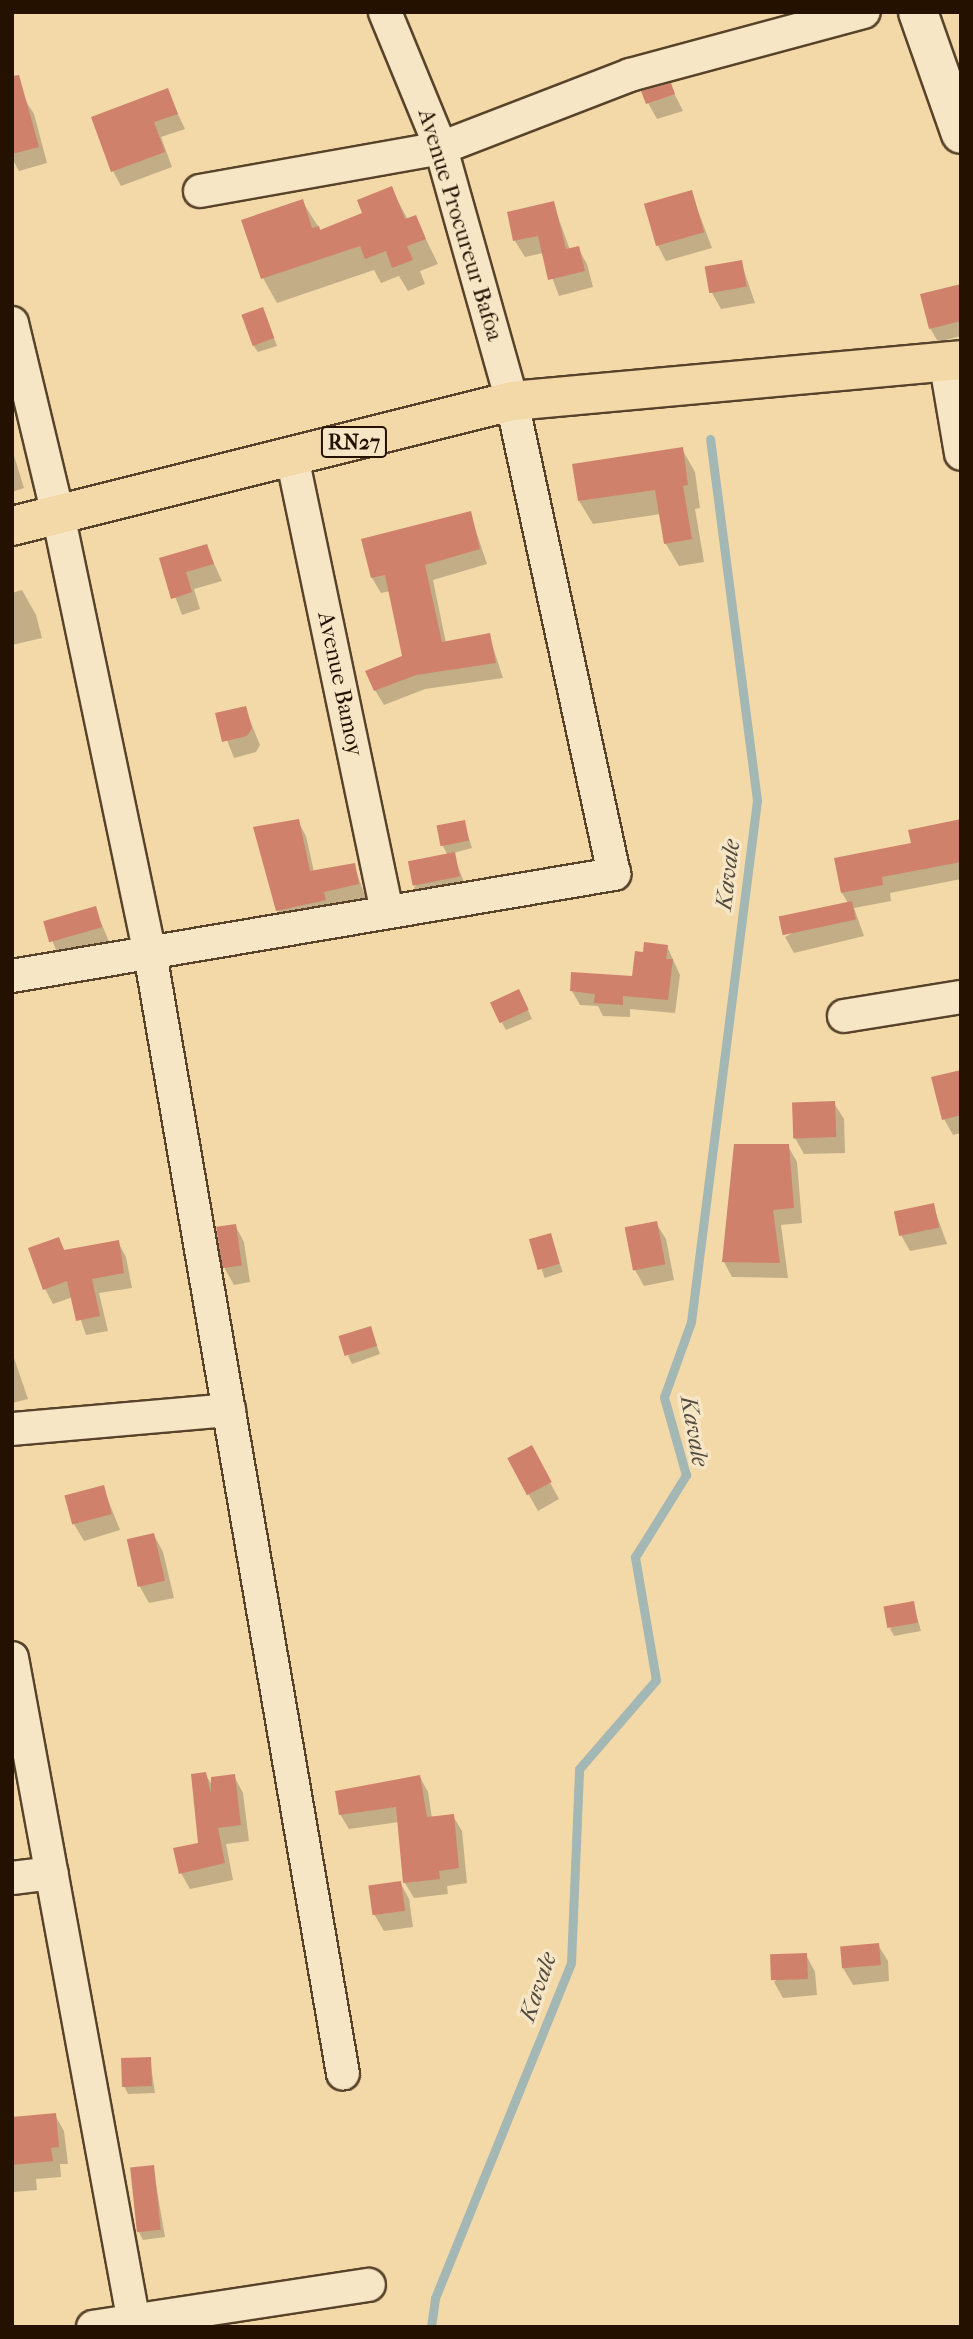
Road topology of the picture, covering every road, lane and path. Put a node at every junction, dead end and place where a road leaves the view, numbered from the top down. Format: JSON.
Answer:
{"nodes":[{"id":1,"x":385,"y":12,"type":"edge"},
{"id":2,"x":864,"y":12,"type":"edge"},
{"id":3,"x":918,"y":12,"type":"edge"},
{"id":4,"x":961,"y":134,"type":"edge"},
{"id":5,"x":441,"y":148,"type":"junction"},
{"id":6,"x":200,"y":191,"type":"dead end"},
{"id":7,"x":12,"y":323,"type":"edge"},
{"id":8,"x":953,"y":360,"type":"edge"},
{"id":9,"x":513,"y":401,"type":"junction"},
{"id":10,"x":961,"y":454,"type":"edge"},
{"id":11,"x":292,"y":457,"type":"junction"},
{"id":12,"x":58,"y":514,"type":"junction"},
{"id":13,"x":12,"y":526,"type":"edge"},
{"id":14,"x":387,"y":910,"type":"junction"},
{"id":15,"x":150,"y":953,"type":"junction"},
{"id":16,"x":12,"y":976,"type":"edge"},
{"id":17,"x":961,"y":997,"type":"edge"},
{"id":18,"x":844,"y":1016,"type":"dead end"},
{"id":19,"x":229,"y":1410,"type":"junction"},
{"id":20,"x":12,"y":1429,"type":"edge"},
{"id":21,"x":12,"y":1658,"type":"edge"},
{"id":22,"x":52,"y":1872,"type":"junction"},
{"id":23,"x":12,"y":1878,"type":"edge"},
{"id":24,"x":343,"y":2074,"type":"dead end"},
{"id":25,"x":369,"y":2285,"type":"dead end"},
{"id":26,"x":134,"y":2323,"type":"junction"},
{"id":27,"x":93,"y":2327,"type":"edge"}],
"edges":[{"from":1,"to":5,"type":"street","name":"Avenue Procureur Bafoa"},
{"from":2,"to":5,"type":"street"},
{"from":3,"to":4,"type":"street"},
{"from":5,"to":6,"type":"street"},
{"from":5,"to":9,"type":"street","name":"Avenue Procureur Bafoa"},
{"from":7,"to":12,"type":"street"},
{"from":8,"to":9,"type":"main road","number":"RN27"},
{"from":8,"to":10,"type":"street"},
{"from":9,"to":11,"type":"main road","number":"RN27"},
{"from":9,"to":14,"type":"street","name":"Avenue Procureur Bafoa"},
{"from":11,"to":12,"type":"main road","number":"RN27"},
{"from":11,"to":14,"type":"street","name":"Avenue Bamoy"},
{"from":12,"to":13,"type":"main road","number":"RN27"},
{"from":12,"to":15,"type":"street"},
{"from":14,"to":15,"type":"street"},
{"from":15,"to":16,"type":"street"},
{"from":15,"to":19,"type":"street"},
{"from":17,"to":18,"type":"street"},
{"from":19,"to":20,"type":"street"},
{"from":19,"to":24,"type":"street"},
{"from":21,"to":22,"type":"street"},
{"from":22,"to":23,"type":"street"},
{"from":22,"to":26,"type":"street"},
{"from":25,"to":26,"type":"street"},
{"from":26,"to":27,"type":"street"}]}
